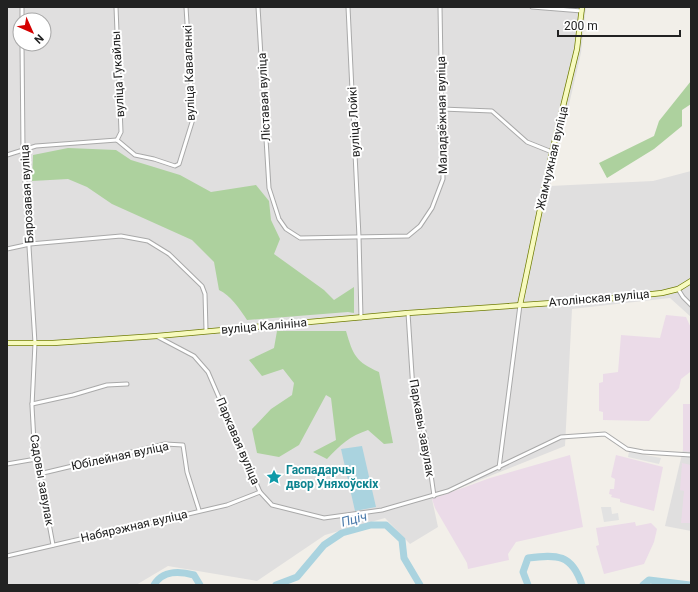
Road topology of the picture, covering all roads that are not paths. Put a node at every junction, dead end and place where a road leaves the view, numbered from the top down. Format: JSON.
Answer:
{"nodes":[{"id":1,"x":116,"y":7,"type":"edge"},
{"id":2,"x":186,"y":7,"type":"edge"},
{"id":3,"x":258,"y":7,"type":"edge"},
{"id":4,"x":348,"y":7,"type":"edge"},
{"id":5,"x":440,"y":7,"type":"edge"},
{"id":6,"x":532,"y":7,"type":"edge"},
{"id":7,"x":582,"y":9,"type":"edge"},
{"id":8,"x":22,"y":52,"type":"edge"},
{"id":9,"x":442,"y":109,"type":"junction"},
{"id":10,"x":117,"y":140,"type":"junction"},
{"id":11,"x":24,"y":150,"type":"junction"},
{"id":12,"x":552,"y":152,"type":"junction"},
{"id":13,"x":7,"y":155,"type":"edge"},
{"id":14,"x":359,"y":237,"type":"junction"},
{"id":15,"x":30,"y":244,"type":"junction"},
{"id":16,"x":7,"y":249,"type":"edge"},
{"id":17,"x":691,"y":281,"type":"edge"},
{"id":18,"x":678,"y":288,"type":"junction"},
{"id":19,"x":520,"y":305,"type":"junction"},
{"id":20,"x":691,"y":305,"type":"edge"},
{"id":21,"x":408,"y":313,"type":"junction"},
{"id":22,"x":360,"y":318,"type":"junction"},
{"id":23,"x":206,"y":330,"type":"junction"},
{"id":24,"x":157,"y":336,"type":"junction"},
{"id":25,"x":7,"y":343,"type":"edge"},
{"id":26,"x":34,"y":343,"type":"junction"},
{"id":27,"x":127,"y":384,"type":"dead end"},
{"id":28,"x":32,"y":404,"type":"junction"},
{"id":29,"x":691,"y":455,"type":"edge"},
{"id":30,"x":36,"y":459,"type":"junction"},
{"id":31,"x":7,"y":464,"type":"edge"},
{"id":32,"x":499,"y":468,"type":"junction"},
{"id":33,"x":39,"y":474,"type":"junction"},
{"id":34,"x":260,"y":492,"type":"junction"},
{"id":35,"x":434,"y":496,"type":"junction"},
{"id":36,"x":200,"y":510,"type":"junction"},
{"id":37,"x":53,"y":545,"type":"junction"},
{"id":38,"x":7,"y":556,"type":"edge"}],
"edges":[{"from":1,"to":10,"type":"street","name":"вуліца Гукайлы"},
{"from":2,"to":10,"type":"street","name":"вуліца Каваленкі"},
{"from":3,"to":14,"type":"street","name":"Ліставая вуліца"},
{"from":4,"to":14,"type":"street","name":"вуліца Лойкі"},
{"from":5,"to":9,"type":"street","name":"Маладзёжная вуліца"},
{"from":6,"to":7,"type":"street"},
{"from":7,"to":12,"type":"street","name":"Жамчужная вуліца"},
{"from":8,"to":11,"type":"street","name":"Бярозавая вуліца"},
{"from":9,"to":12,"type":"street"},
{"from":9,"to":14,"type":"street","name":"Маладзёжная вуліца"},
{"from":10,"to":11,"type":"street"},
{"from":11,"to":13,"type":"street"},
{"from":11,"to":15,"type":"street","name":"Бярозавая вуліца"},
{"from":12,"to":19,"type":"street","name":"Жамчужная вуліца"},
{"from":14,"to":22,"type":"street","name":"вуліца Лойкі"},
{"from":15,"to":16,"type":"street"},
{"from":15,"to":23,"type":"street"},
{"from":15,"to":26,"type":"street","name":"Бярозавая вуліца"},
{"from":17,"to":18,"type":"street","name":"Атолінская вуліца"},
{"from":18,"to":19,"type":"street","name":"Атолінская вуліца"},
{"from":18,"to":20,"type":"street"},
{"from":19,"to":21,"type":"street","name":"вуліца Калініна"},
{"from":19,"to":32,"type":"street"},
{"from":21,"to":22,"type":"street","name":"вуліца Калініна"},
{"from":21,"to":35,"type":"street","name":"Паркавы завулак"},
{"from":22,"to":23,"type":"street","name":"вуліца Калініна"},
{"from":23,"to":24,"type":"street","name":"вуліца Калініна"},
{"from":24,"to":26,"type":"street","name":"вуліца Калініна"},
{"from":24,"to":34,"type":"street","name":"Паркавая вуліца"},
{"from":25,"to":26,"type":"street","name":"вуліца Калініна"},
{"from":26,"to":28,"type":"street","name":"Садовы завулак"},
{"from":27,"to":28,"type":"street"},
{"from":28,"to":30,"type":"street","name":"Садовы завулак"},
{"from":29,"to":32,"type":"street","name":"Паркавая вуліца"},
{"from":30,"to":31,"type":"street"},
{"from":30,"to":33,"type":"street","name":"Садовы завулак"},
{"from":32,"to":35,"type":"street","name":"Паркавая вуліца"},
{"from":33,"to":36,"type":"street","name":"Юбілейная вуліца"},
{"from":33,"to":37,"type":"street","name":"Садовы завулак"},
{"from":34,"to":35,"type":"street","name":"Паркавая вуліца"},
{"from":34,"to":36,"type":"street","name":"Набярэжная вуліца"},
{"from":36,"to":37,"type":"street","name":"Набярэжная вуліца"},
{"from":37,"to":38,"type":"street","name":"Набярэжная вуліца"}]}
